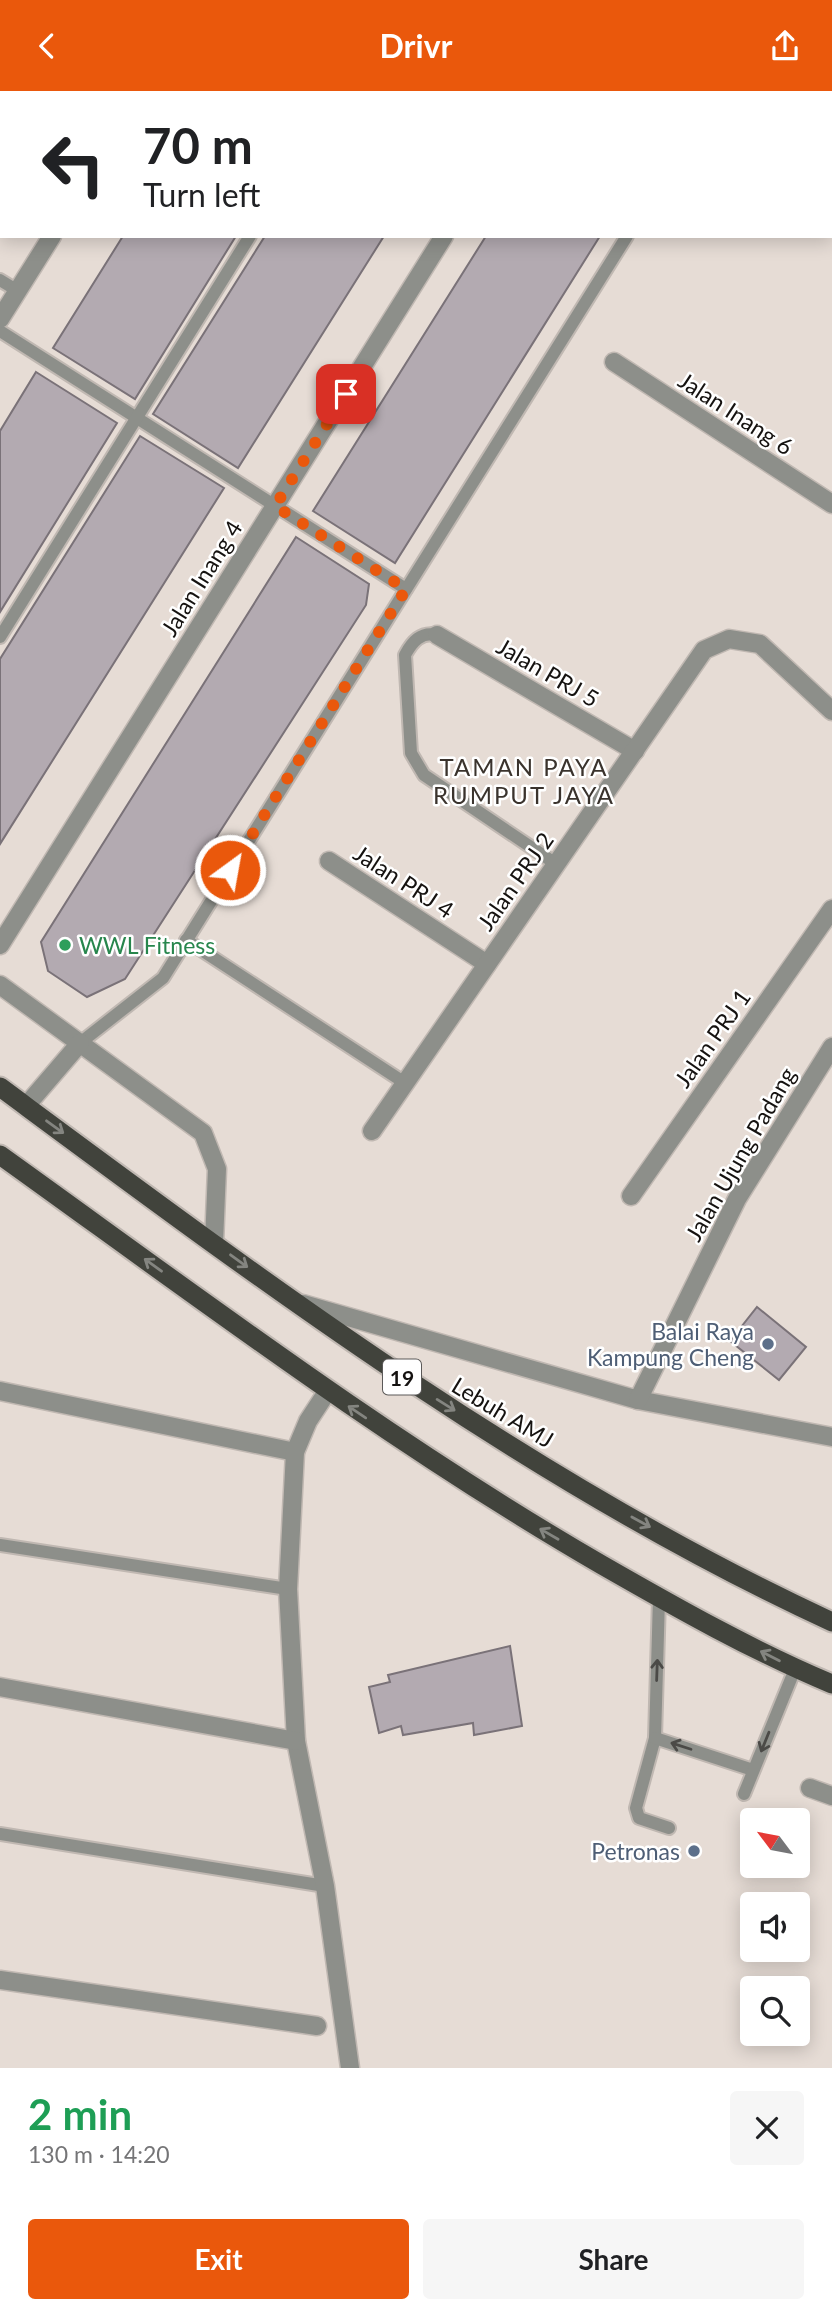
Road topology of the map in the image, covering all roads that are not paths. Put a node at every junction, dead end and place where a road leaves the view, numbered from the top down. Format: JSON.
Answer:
{"nodes":[{"id":1,"x":51,"y":238,"type":"edge"},
{"id":2,"x":249,"y":238,"type":"edge"},
{"id":3,"x":443,"y":238,"type":"edge"},
{"id":4,"x":626,"y":238,"type":"edge"},
{"id":5,"x":0,"y":279,"type":"edge"},
{"id":6,"x":18,"y":291,"type":"junction"},
{"id":7,"x":0,"y":319,"type":"edge"},
{"id":8,"x":0,"y":331,"type":"edge"},
{"id":9,"x":614,"y":362,"type":"dead end"},
{"id":10,"x":137,"y":418,"type":"junction"},
{"id":11,"x":832,"y":504,"type":"edge"},
{"id":12,"x":275,"y":506,"type":"junction"},
{"id":13,"x":406,"y":589,"type":"junction"},
{"id":14,"x":436,"y":635,"type":"joint"},
{"id":15,"x":0,"y":637,"type":"edge"},
{"id":16,"x":832,"y":711,"type":"edge"},
{"id":17,"x":635,"y":751,"type":"junction"},
{"id":18,"x":329,"y":861,"type":"dead end"},
{"id":19,"x":556,"y":864,"type":"junction"},
{"id":20,"x":832,"y":909,"type":"edge"},
{"id":21,"x":186,"y":940,"type":"junction"},
{"id":22,"x":0,"y":945,"type":"edge"},
{"id":23,"x":487,"y":964,"type":"junction"},
{"id":24,"x":0,"y":985,"type":"edge"},
{"id":25,"x":80,"y":1043,"type":"junction"},
{"id":26,"x":832,"y":1047,"type":"edge"},
{"id":27,"x":405,"y":1083,"type":"junction"},
{"id":28,"x":0,"y":1087,"type":"edge"},
{"id":29,"x":26,"y":1106,"type":"junction"},
{"id":30,"x":372,"y":1131,"type":"dead end"},
{"id":31,"x":0,"y":1155,"type":"edge"},
{"id":32,"x":631,"y":1196,"type":"dead end"},
{"id":33,"x":214,"y":1243,"type":"junction"},
{"id":34,"x":297,"y":1302,"type":"junction"},
{"id":35,"x":0,"y":1391,"type":"edge"},
{"id":36,"x":327,"y":1392,"type":"junction"},
{"id":37,"x":638,"y":1401,"type":"junction"},
{"id":38,"x":832,"y":1437,"type":"edge"},
{"id":39,"x":295,"y":1452,"type":"junction"},
{"id":40,"x":0,"y":1545,"type":"edge"},
{"id":41,"x":288,"y":1589,"type":"junction"},
{"id":42,"x":659,"y":1598,"type":"junction"},
{"id":43,"x":832,"y":1622,"type":"edge"},
{"id":44,"x":795,"y":1669,"type":"junction"},
{"id":45,"x":832,"y":1684,"type":"edge"},
{"id":46,"x":0,"y":1687,"type":"edge"},
{"id":47,"x":655,"y":1738,"type":"junction"},
{"id":48,"x":296,"y":1741,"type":"junction"},
{"id":49,"x":753,"y":1770,"type":"junction"},
{"id":50,"x":810,"y":1789,"type":"dead end"},
{"id":51,"x":744,"y":1794,"type":"dead end"},
{"id":52,"x":832,"y":1795,"type":"edge"},
{"id":53,"x":669,"y":1828,"type":"dead end"},
{"id":54,"x":0,"y":1834,"type":"edge"},
{"id":55,"x":325,"y":1886,"type":"junction"},
{"id":56,"x":0,"y":1980,"type":"edge"},
{"id":57,"x":317,"y":2026,"type":"dead end"},
{"id":58,"x":350,"y":2068,"type":"edge"}],
"edges":[{"from":1,"to":6,"type":"street"},
{"from":2,"to":10,"type":"lane"},
{"from":3,"to":12,"type":"street","name":"Jalan Inang 4"},
{"from":4,"to":13,"type":"lane"},
{"from":5,"to":6,"type":"lane"},
{"from":6,"to":7,"type":"street"},
{"from":8,"to":10,"type":"lane"},
{"from":9,"to":11,"type":"street","name":"Jalan Inang 6"},
{"from":10,"to":12,"type":"lane"},
{"from":10,"to":15,"type":"lane"},
{"from":12,"to":13,"type":"lane"},
{"from":12,"to":22,"type":"street","name":"Jalan Inang 4"},
{"from":13,"to":21,"type":"lane"},
{"from":14,"to":17,"type":"street","name":"Jalan PRJ 5"},
{"from":14,"to":19,"type":"lane"},
{"from":16,"to":17,"type":"street","name":"Jalan PRJ 2"},
{"from":17,"to":19,"type":"street","name":"Jalan PRJ 2"},
{"from":18,"to":23,"type":"street","name":"Jalan PRJ 4"},
{"from":19,"to":23,"type":"street","name":"Jalan PRJ 2"},
{"from":20,"to":32,"type":"street","name":"Jalan PRJ 1"},
{"from":21,"to":25,"type":"lane"},
{"from":21,"to":27,"type":"lane"},
{"from":23,"to":27,"type":"street","name":"Jalan PRJ 2"},
{"from":24,"to":25,"type":"street"},
{"from":25,"to":29,"type":"street"},
{"from":25,"to":33,"type":"street"},
{"from":26,"to":37,"type":"street","name":"Jalan Ujung Padang"},
{"from":27,"to":30,"type":"street","name":"Jalan PRJ 2"},
{"from":28,"to":29,"type":"highway","name":"Lebuh AMJ","number":"19"},
{"from":29,"to":33,"type":"highway","name":"Lebuh AMJ","number":"19","one_way":true},
{"from":36,"to":31,"type":"highway","number":"19","one_way":true},
{"from":33,"to":34,"type":"highway","name":"Lebuh AMJ","number":"19","one_way":true},
{"from":34,"to":37,"type":"street"},
{"from":34,"to":43,"type":"highway","name":"Lebuh AMJ","number":"19","one_way":true},
{"from":35,"to":39,"type":"street"},
{"from":36,"to":39,"type":"street"},
{"from":42,"to":36,"type":"highway","number":"19","one_way":true},
{"from":37,"to":38,"type":"street"},
{"from":39,"to":41,"type":"street"},
{"from":40,"to":41,"type":"lane"},
{"from":41,"to":48,"type":"street"},
{"from":44,"to":42,"type":"highway","number":"19","one_way":true},
{"from":47,"to":42,"type":"lane","one_way":true},
{"from":44,"to":45,"type":"highway","number":"19"},
{"from":44,"to":49,"type":"lane","one_way":true},
{"from":46,"to":48,"type":"street"},
{"from":49,"to":47,"type":"lane","one_way":true},
{"from":47,"to":53,"type":"lane"},
{"from":48,"to":55,"type":"street"},
{"from":49,"to":51,"type":"lane"},
{"from":50,"to":52,"type":"street"},
{"from":54,"to":55,"type":"lane"},
{"from":55,"to":58,"type":"street"},
{"from":56,"to":57,"type":"street"}]}
